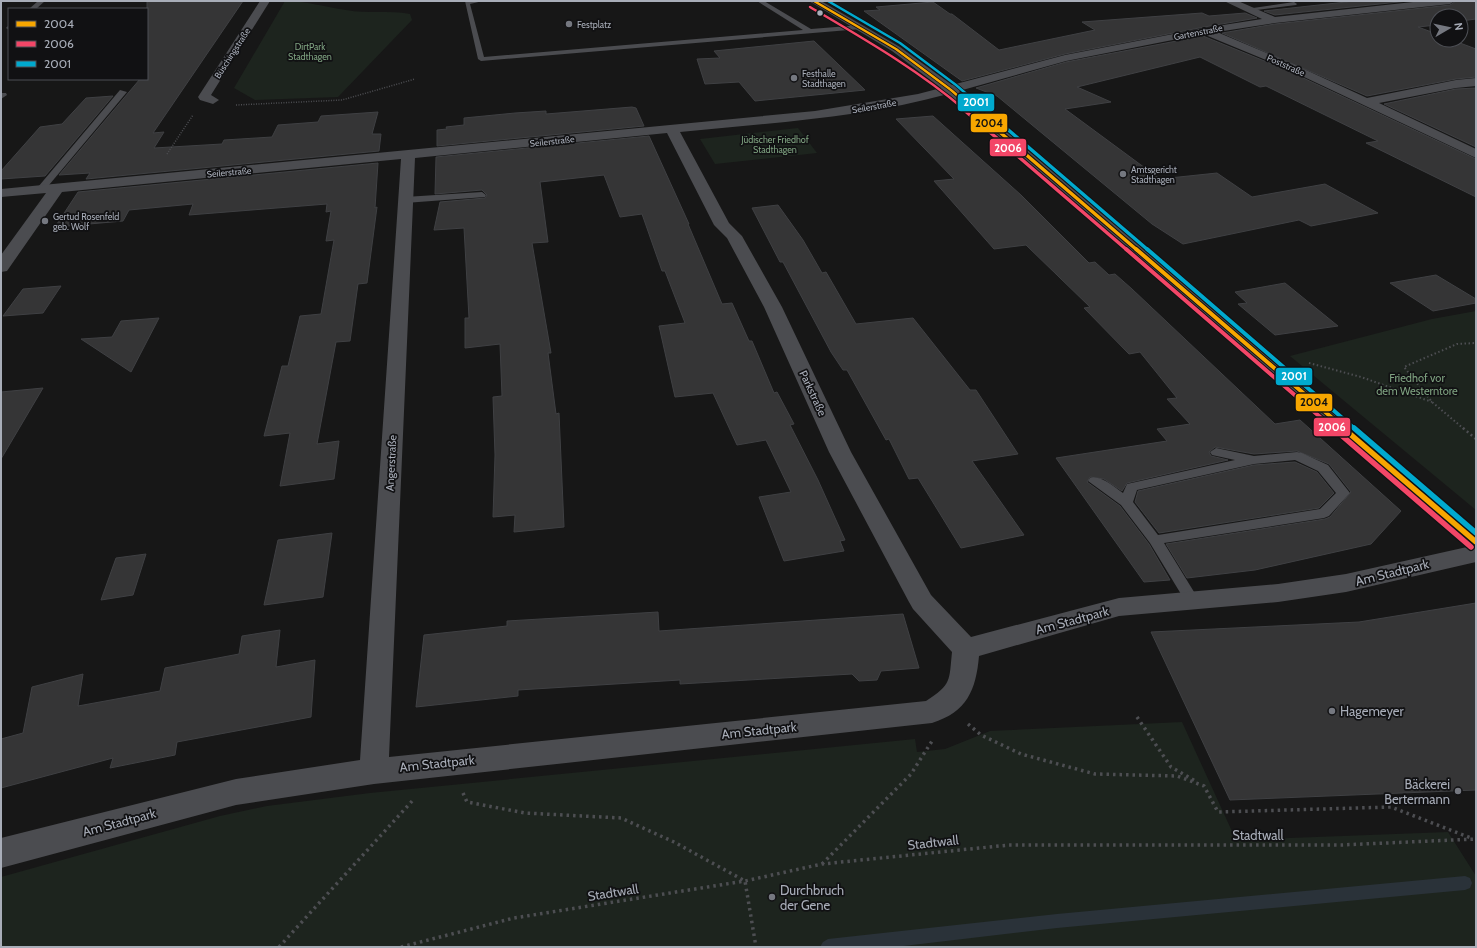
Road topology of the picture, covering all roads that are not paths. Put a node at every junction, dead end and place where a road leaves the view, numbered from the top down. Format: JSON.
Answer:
{"nodes":[{"id":1,"x":42,"y":1,"type":"edge"},
{"id":2,"x":265,"y":1,"type":"edge"},
{"id":3,"x":480,"y":1,"type":"edge"},
{"id":4,"x":760,"y":1,"type":"edge"},
{"id":5,"x":815,"y":1,"type":"edge"},
{"id":6,"x":1229,"y":1,"type":"edge"},
{"id":7,"x":1450,"y":1,"type":"edge"},
{"id":8,"x":1294,"y":4,"type":"dead end"},
{"id":9,"x":33,"y":8,"type":"edge"},
{"id":10,"x":1249,"y":9,"type":"junction"},
{"id":11,"x":1275,"y":20,"type":"junction"},
{"id":12,"x":861,"y":27,"type":"junction"},
{"id":13,"x":808,"y":30,"type":"junction"},
{"id":14,"x":1204,"y":31,"type":"junction"},
{"id":15,"x":1476,"y":82,"type":"edge"},
{"id":16,"x":951,"y":90,"type":"junction"},
{"id":17,"x":123,"y":92,"type":"dead end"},
{"id":18,"x":213,"y":100,"type":"road end"},
{"id":19,"x":1367,"y":102,"type":"junction"},
{"id":20,"x":672,"y":129,"type":"junction"},
{"id":21,"x":1476,"y":154,"type":"edge"},
{"id":22,"x":408,"y":155,"type":"junction"},
{"id":23,"x":58,"y":187,"type":"junction"},
{"id":24,"x":41,"y":189,"type":"junction"},
{"id":25,"x":1,"y":193,"type":"edge"},
{"id":26,"x":482,"y":194,"type":"dead end"},
{"id":27,"x":405,"y":200,"type":"junction"},
{"id":28,"x":1,"y":267,"type":"edge"},
{"id":29,"x":1216,"y":452,"type":"dead end"},
{"id":30,"x":1254,"y":460,"type":"junction"},
{"id":31,"x":1096,"y":481,"type":"dead end"},
{"id":32,"x":1126,"y":502,"type":"junction"},
{"id":33,"x":1155,"y":540,"type":"junction"},
{"id":34,"x":1476,"y":542,"type":"edge"},
{"id":35,"x":1476,"y":554,"type":"edge"},
{"id":36,"x":1192,"y":600,"type":"junction"},
{"id":37,"x":966,"y":649,"type":"junction"},
{"id":38,"x":374,"y":770,"type":"junction"},
{"id":39,"x":1,"y":853,"type":"edge"}],
"edges":[{"from":1,"to":9,"type":"lane"},
{"from":2,"to":18,"type":"street","name":"Büschingstraße"},
{"from":3,"to":13,"type":"lane"},
{"from":4,"to":13,"type":"lane"},
{"from":5,"to":12,"type":"street"},
{"from":6,"to":10,"type":"street"},
{"from":7,"to":11,"type":"street","name":"Gartenstraße"},
{"from":8,"to":10,"type":"lane"},
{"from":10,"to":11,"type":"street"},
{"from":11,"to":14,"type":"street","name":"Gartenstraße"},
{"from":12,"to":13,"type":"lane"},
{"from":12,"to":16,"type":"street"},
{"from":14,"to":16,"type":"street","name":"Gartenstraße"},
{"from":14,"to":19,"type":"street","name":"Poststraße"},
{"from":15,"to":19,"type":"street"},
{"from":16,"to":20,"type":"street","name":"Seilerstraße"},
{"from":16,"to":34,"type":"street"},
{"from":17,"to":24,"type":"lane"},
{"from":19,"to":21,"type":"street","name":"Poststraße"},
{"from":20,"to":22,"type":"street","name":"Seilerstraße"},
{"from":20,"to":37,"type":"street","name":"Parkstraße"},
{"from":22,"to":23,"type":"street","name":"Seilerstraße"},
{"from":22,"to":27,"type":"street","name":"Angerstraße"},
{"from":23,"to":24,"type":"street","name":"Seilerstraße"},
{"from":23,"to":28,"type":"street"},
{"from":24,"to":25,"type":"street","name":"Seilerstraße"},
{"from":26,"to":27,"type":"lane"},
{"from":27,"to":38,"type":"street","name":"Angerstraße"},
{"from":29,"to":30,"type":"lane"},
{"from":30,"to":32,"type":"lane"},
{"from":30,"to":33,"type":"lane"},
{"from":31,"to":32,"type":"lane"},
{"from":32,"to":33,"type":"lane"},
{"from":33,"to":36,"type":"lane"},
{"from":35,"to":36,"type":"street","name":"Am Stadtpark"},
{"from":36,"to":37,"type":"street","name":"Am Stadtpark"},
{"from":37,"to":38,"type":"street","name":"Am Stadtpark"},
{"from":38,"to":39,"type":"street","name":"Am Stadtpark"}]}
